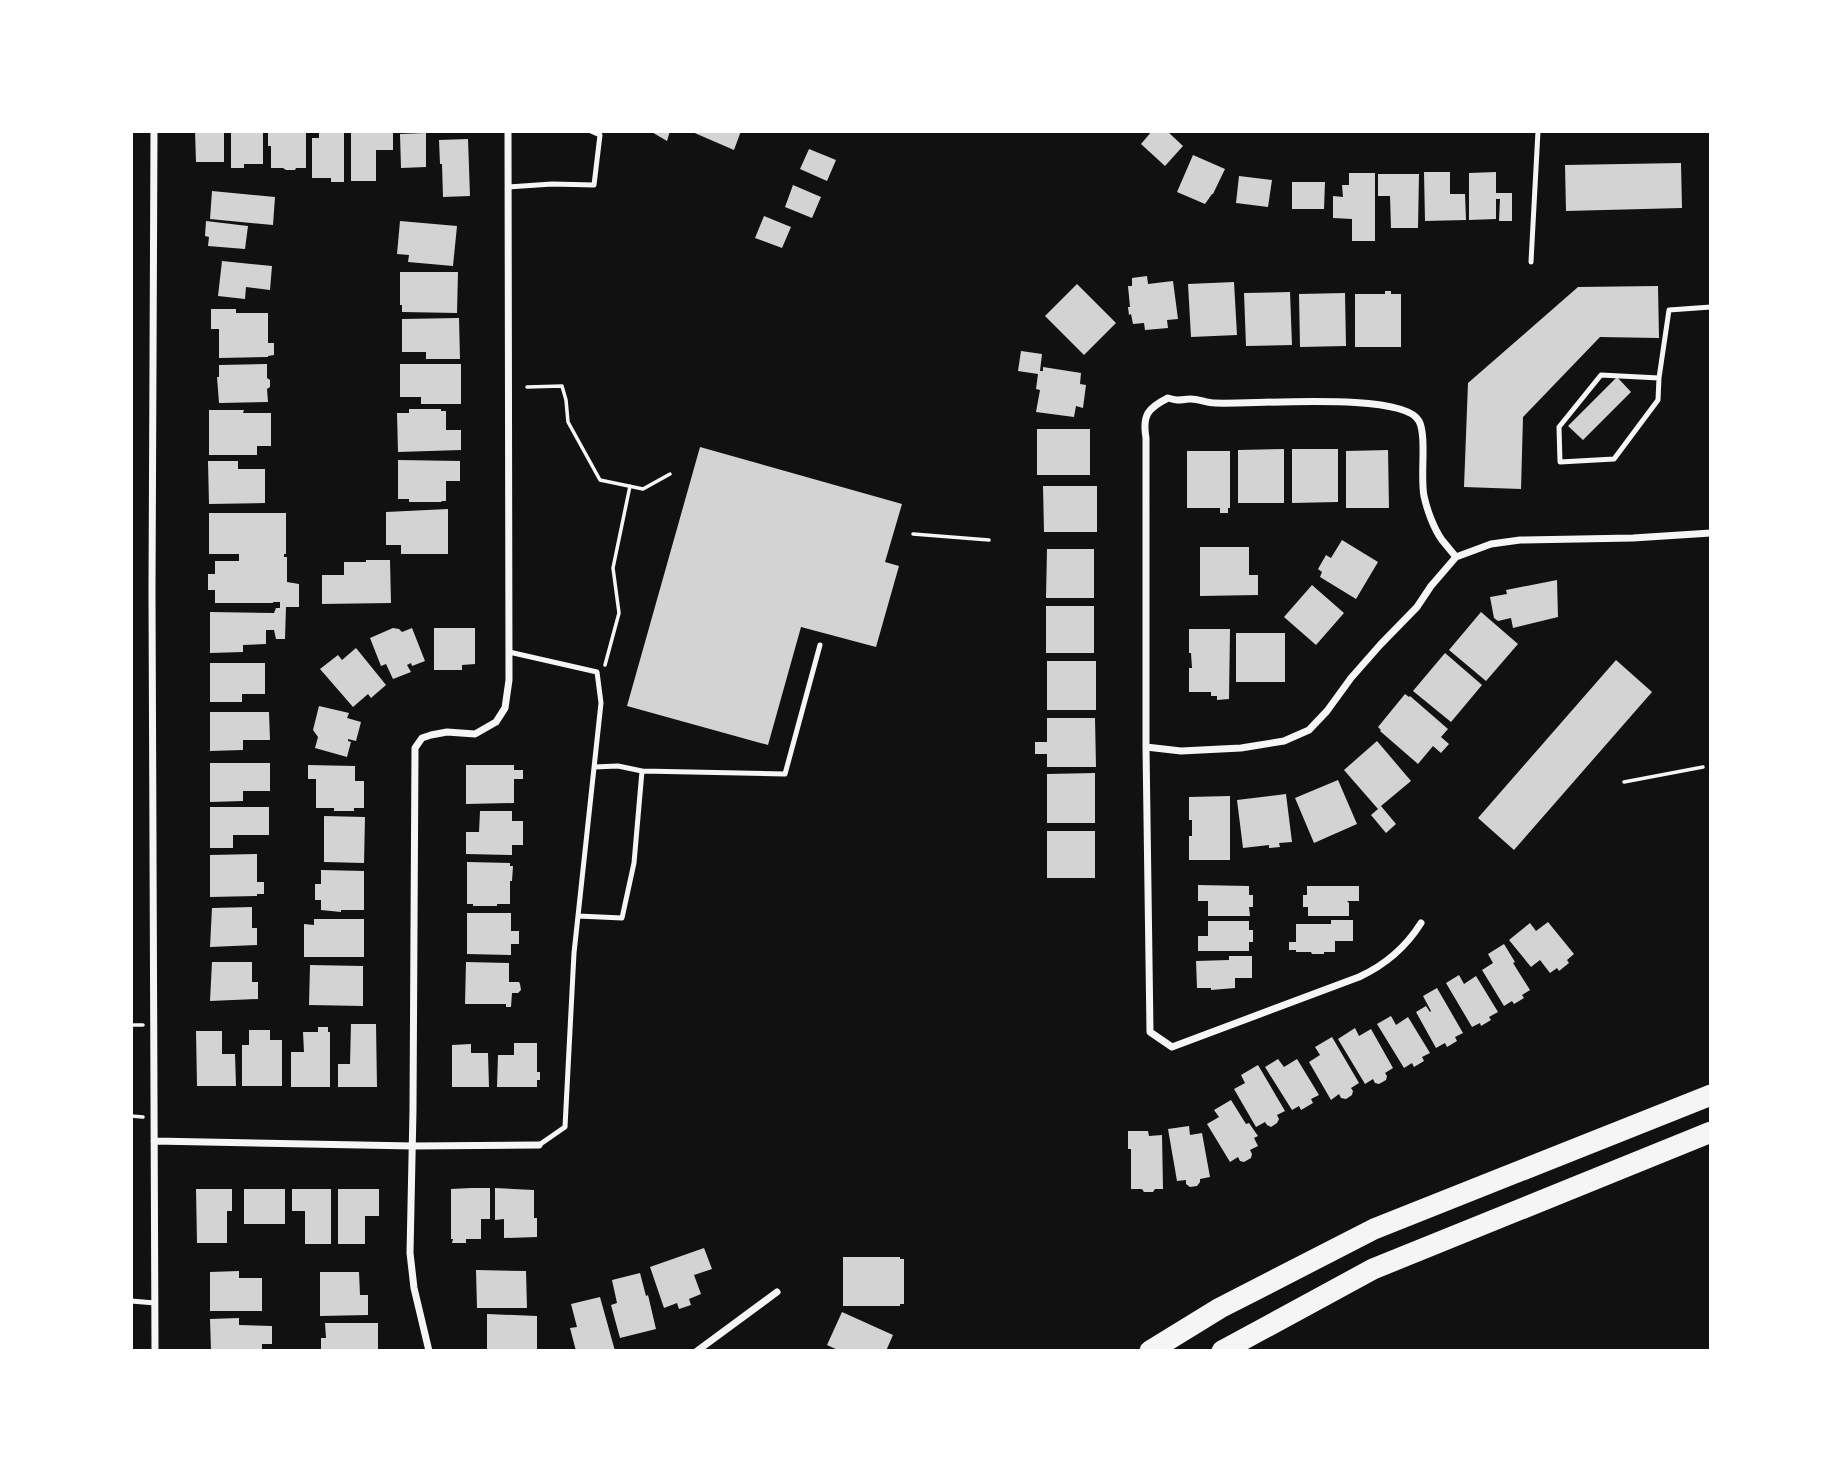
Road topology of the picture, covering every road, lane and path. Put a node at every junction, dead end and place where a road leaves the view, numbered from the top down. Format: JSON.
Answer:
{"nodes":[{"id":1,"x":154,"y":131,"type":"edge"},
{"id":2,"x":508,"y":131,"type":"edge"},
{"id":3,"x":591,"y":131,"type":"edge"},
{"id":4,"x":1538,"y":131,"type":"edge"},
{"id":5,"x":508,"y":187,"type":"junction"},
{"id":6,"x":1531,"y":262,"type":"dead end"},
{"id":7,"x":1711,"y":307,"type":"edge"},
{"id":8,"x":1659,"y":378,"type":"junction"},
{"id":9,"x":527,"y":387,"type":"dead end"},
{"id":10,"x":670,"y":474,"type":"dead end"},
{"id":11,"x":630,"y":486,"type":"junction"},
{"id":12,"x":1711,"y":533,"type":"edge"},
{"id":13,"x":913,"y":534,"type":"dead end"},
{"id":14,"x":989,"y":540,"type":"dead end"},
{"id":15,"x":1456,"y":557,"type":"junction"},
{"id":16,"x":820,"y":645,"type":"dead end"},
{"id":17,"x":509,"y":652,"type":"junction"},
{"id":18,"x":599,"y":686,"type":"junction"},
{"id":19,"x":1146,"y":747,"type":"junction"},
{"id":20,"x":594,"y":767,"type":"junction"},
{"id":21,"x":1703,"y":767,"type":"dead end"},
{"id":22,"x":642,"y":771,"type":"junction"},
{"id":23,"x":1625,"y":782,"type":"dead end"},
{"id":24,"x":578,"y":916,"type":"junction"},
{"id":25,"x":1421,"y":923,"type":"dead end"},
{"id":26,"x":1711,"y":1095,"type":"edge"},
{"id":27,"x":1711,"y":1132,"type":"edge"},
{"id":28,"x":154,"y":1142,"type":"junction"},
{"id":29,"x":539,"y":1145,"type":"joint"},
{"id":30,"x":413,"y":1146,"type":"junction"},
{"id":31,"x":777,"y":1292,"type":"dead end"},
{"id":32,"x":131,"y":1301,"type":"edge"},
{"id":33,"x":155,"y":1303,"type":"junction"},
{"id":34,"x":155,"y":1351,"type":"edge"},
{"id":35,"x":429,"y":1351,"type":"edge"},
{"id":36,"x":697,"y":1351,"type":"edge"},
{"id":37,"x":1150,"y":1351,"type":"edge"},
{"id":38,"x":1222,"y":1351,"type":"edge"}],
"edges":[{"from":1,"to":28,"type":"street"},
{"from":2,"to":5,"type":"street"},
{"from":3,"to":5,"type":"lane"},
{"from":4,"to":6,"type":"lane"},
{"from":5,"to":17,"type":"street"},
{"from":7,"to":8,"type":"lane"},
{"from":8,"to":8,"type":"lane"},
{"from":9,"to":11,"type":"path"},
{"from":10,"to":11,"type":"path"},
{"from":11,"to":18,"type":"path"},
{"from":12,"to":15,"type":"street"},
{"from":13,"to":14,"type":"path"},
{"from":15,"to":19,"type":"street"},
{"from":15,"to":19,"type":"street"},
{"from":16,"to":22,"type":"lane"},
{"from":17,"to":18,"type":"lane"},
{"from":17,"to":30,"type":"street"},
{"from":18,"to":20,"type":"lane"},
{"from":19,"to":25,"type":"street"},
{"from":20,"to":22,"type":"lane"},
{"from":20,"to":24,"type":"lane"},
{"from":21,"to":23,"type":"path"},
{"from":22,"to":24,"type":"lane"},
{"from":24,"to":29,"type":"lane"},
{"from":26,"to":37,"type":"highway"},
{"from":27,"to":38,"type":"highway"},
{"from":28,"to":30,"type":"street"},
{"from":28,"to":33,"type":"street"},
{"from":29,"to":30,"type":"street"},
{"from":30,"to":35,"type":"street"},
{"from":31,"to":36,"type":"street"},
{"from":32,"to":33,"type":"lane"},
{"from":33,"to":34,"type":"street"}]}
